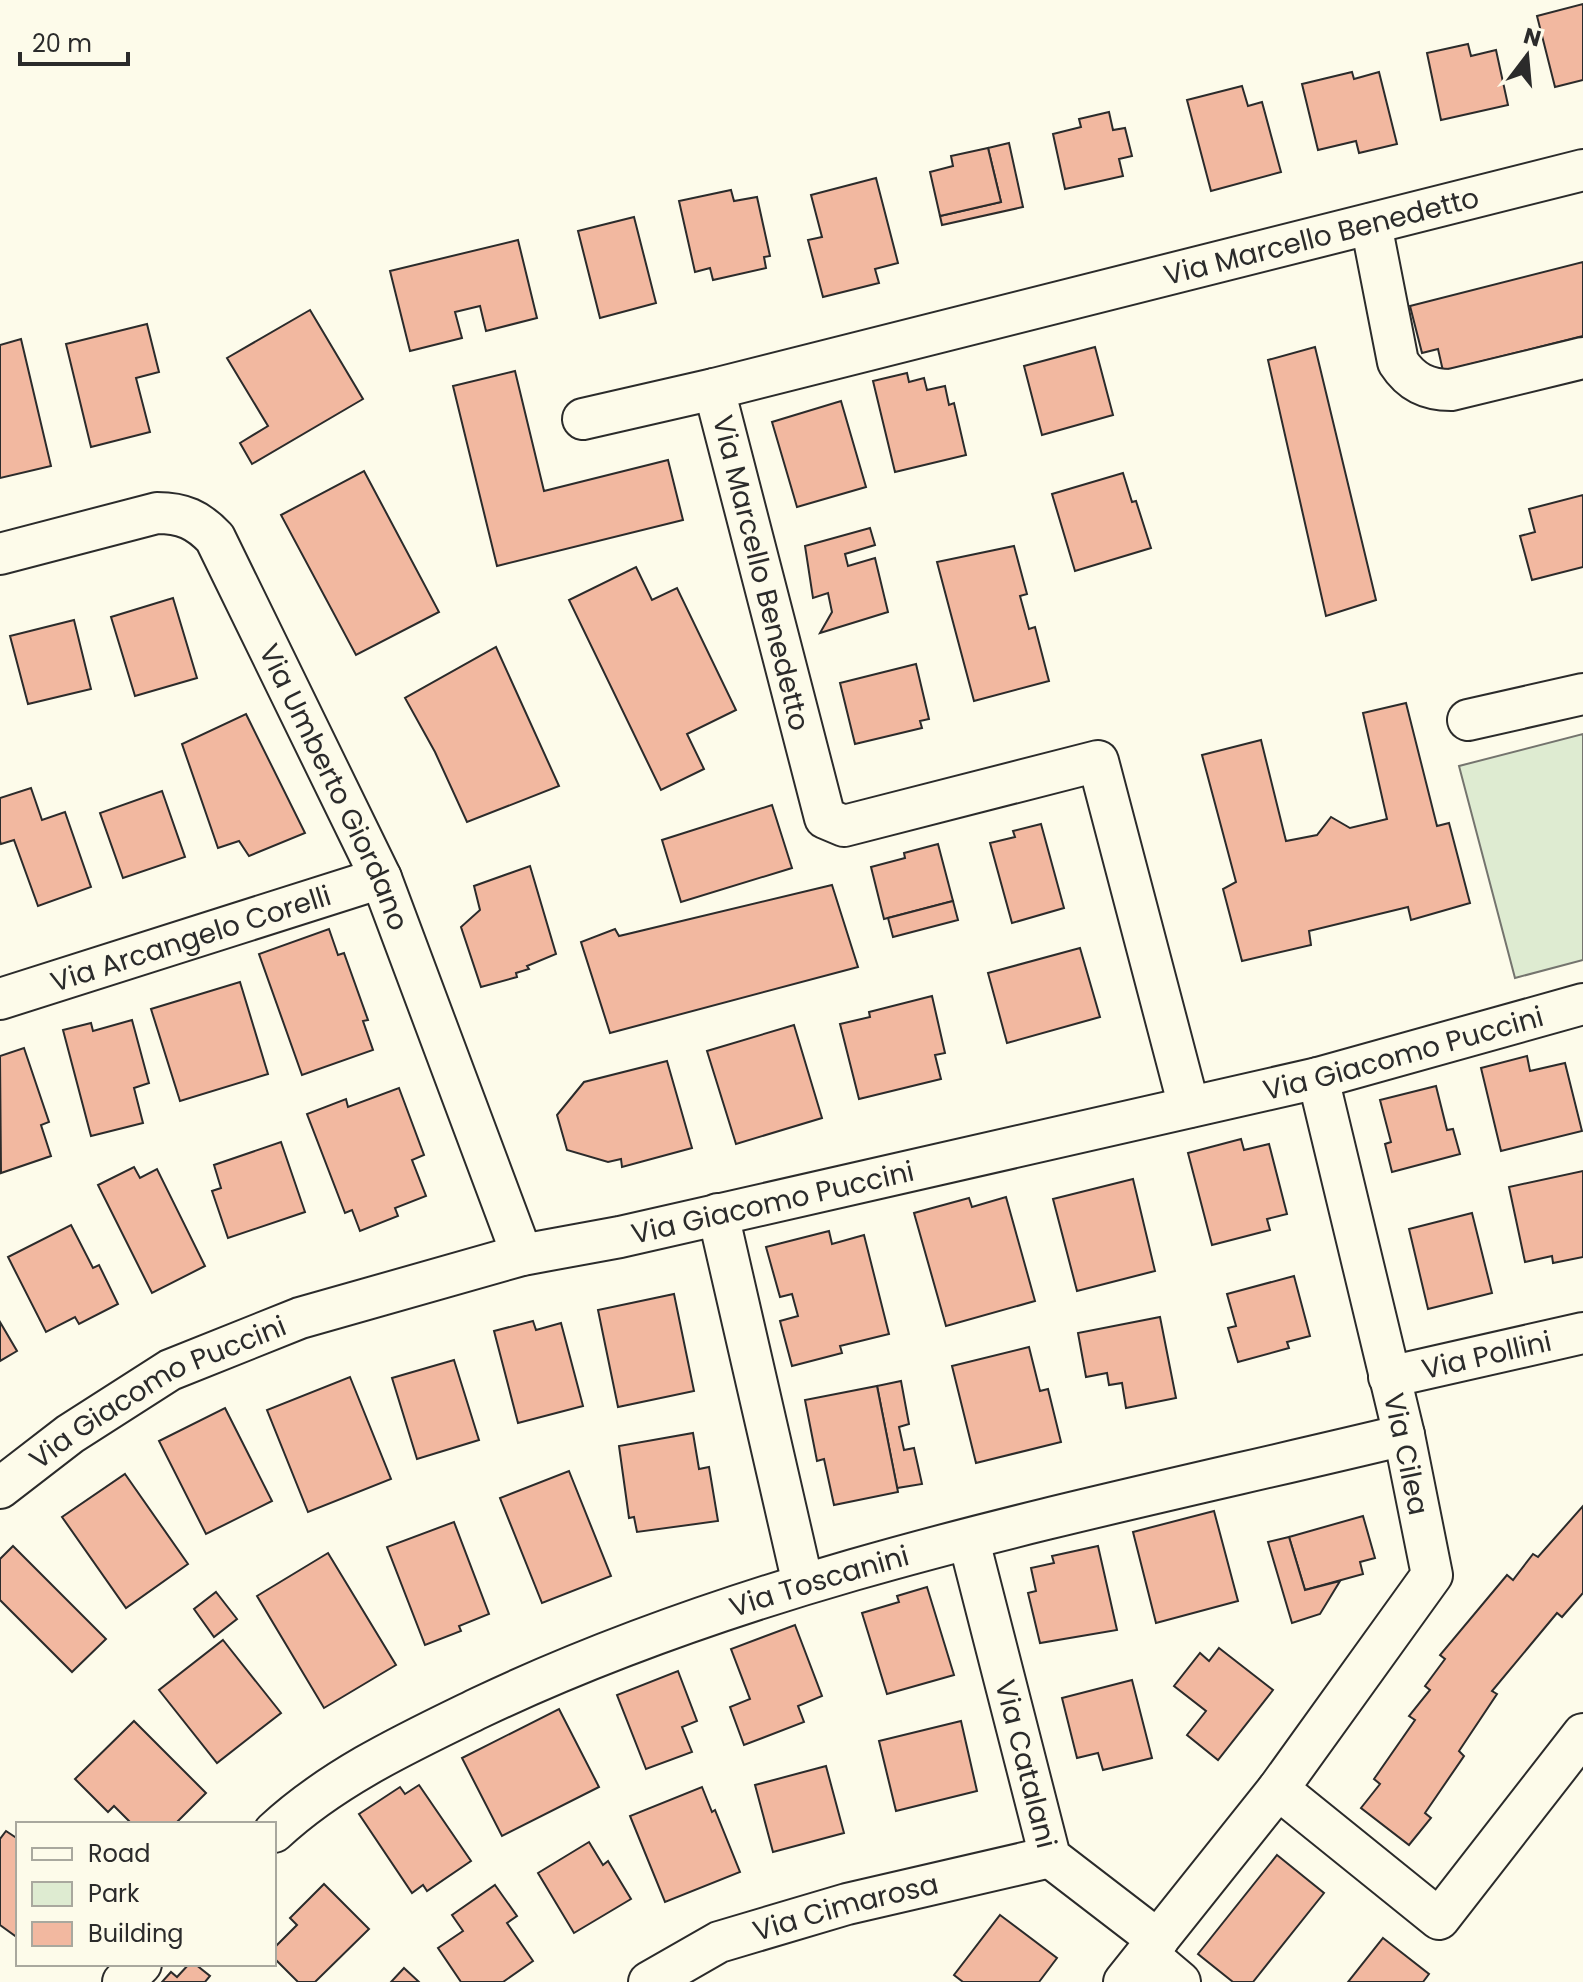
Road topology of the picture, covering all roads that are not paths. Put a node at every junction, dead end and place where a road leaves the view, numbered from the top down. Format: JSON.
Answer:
{"nodes":[{"id":1,"x":1583,"y":170,"type":"edge"},
{"id":2,"x":1371,"y":224,"type":"junction"},
{"id":3,"x":1583,"y":358,"type":"edge"},
{"id":4,"x":714,"y":389,"type":"junction"},
{"id":5,"x":583,"y":419,"type":"dead end"},
{"id":6,"x":0,"y":554,"type":"edge"},
{"id":7,"x":1583,"y":694,"type":"edge"},
{"id":8,"x":1468,"y":720,"type":"dead end"},
{"id":9,"x":381,"y":878,"type":"junction"},
{"id":10,"x":0,"y":999,"type":"edge"},
{"id":11,"x":1583,"y":1004,"type":"edge"},
{"id":12,"x":1318,"y":1078,"type":"junction"},
{"id":13,"x":1189,"y":1107,"type":"junction"},
{"id":14,"x":718,"y":1214,"type":"junction"},
{"id":15,"x":522,"y":1255,"type":"junction"},
{"id":16,"x":1583,"y":1333,"type":"edge"},
{"id":17,"x":1389,"y":1377,"type":"junction"},
{"id":18,"x":1404,"y":1435,"type":"junction"},
{"id":19,"x":0,"y":1488,"type":"edge"},
{"id":20,"x":969,"y":1541,"type":"junction"},
{"id":21,"x":803,"y":1584,"type":"junction"},
{"id":22,"x":1583,"y":1734,"type":"edge"},
{"id":23,"x":1278,"y":1789,"type":"junction"},
{"id":24,"x":276,"y":1831,"type":"edge"},
{"id":25,"x":1050,"y":1857,"type":"junction"},
{"id":26,"x":1143,"y":1959,"type":"edge"},
{"id":27,"x":139,"y":1966,"type":"edge"},
{"id":28,"x":123,"y":1982,"type":"edge"},
{"id":29,"x":649,"y":1982,"type":"edge"},
{"id":30,"x":1180,"y":1982,"type":"edge"}],
"edges":[{"from":1,"to":2,"type":"street","name":"Via Marcello Benedetto"},
{"from":2,"to":3,"type":"street"},
{"from":2,"to":4,"type":"street","name":"Via Marcello Benedetto"},
{"from":4,"to":5,"type":"street"},
{"from":4,"to":13,"type":"street","name":"Via Marcello Benedetto"},
{"from":6,"to":9,"type":"street","name":"Via Umberto Giordano"},
{"from":7,"to":8,"type":"street"},
{"from":9,"to":10,"type":"street","name":"Via Arcangelo Corelli"},
{"from":9,"to":15,"type":"street","name":"Via Umberto Giordano"},
{"from":11,"to":12,"type":"street","name":"Via Giacomo Puccini"},
{"from":12,"to":13,"type":"street","name":"Via Giacomo Puccini"},
{"from":12,"to":17,"type":"street","name":"Via Cilea"},
{"from":13,"to":14,"type":"street","name":"Via Giacomo Puccini"},
{"from":14,"to":15,"type":"street","name":"Via Giacomo Puccini"},
{"from":14,"to":21,"type":"street"},
{"from":15,"to":19,"type":"street","name":"Via Giacomo Puccini"},
{"from":16,"to":17,"type":"street","name":"Via Pollini"},
{"from":17,"to":18,"type":"street","name":"Via Cilea"},
{"from":18,"to":20,"type":"street","name":"Via Toscanini"},
{"from":18,"to":23,"type":"street","name":"Via Cilea"},
{"from":20,"to":21,"type":"street","name":"Via Toscanini"},
{"from":20,"to":25,"type":"street","name":"Via Catalani"},
{"from":21,"to":24,"type":"street","name":"Via Toscanini"},
{"from":22,"to":23,"type":"street"},
{"from":23,"to":26,"type":"street","name":"Via Cilea"},
{"from":25,"to":26,"type":"street","name":"Via Catalani"},
{"from":25,"to":29,"type":"street","name":"Via Cimarosa"},
{"from":26,"to":30,"type":"street"},
{"from":27,"to":28,"type":"street"}]}
